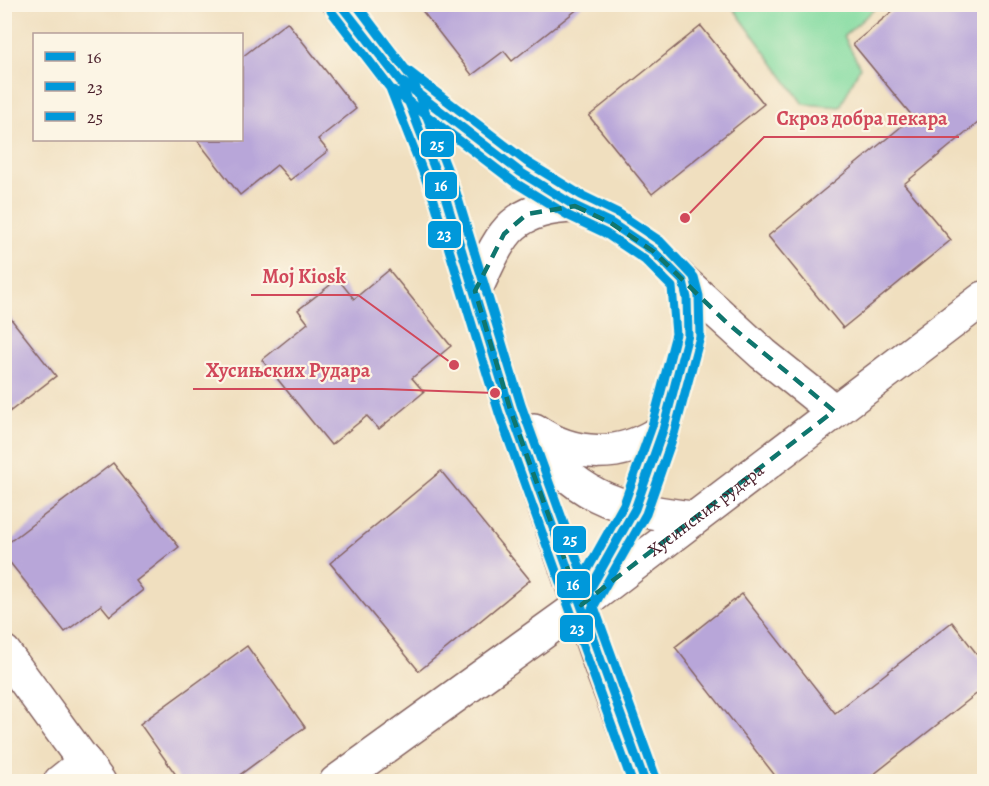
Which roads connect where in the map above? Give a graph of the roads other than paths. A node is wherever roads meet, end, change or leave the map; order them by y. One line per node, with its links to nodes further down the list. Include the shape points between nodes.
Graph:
1 (340, 4): 2 (street)
2 (401, 82): 3 (street, via 520,172); 5 (street, via 445,196)
3 (575, 206): 4 (street, via 611,223 653,251); 5 (street, via 548,207 518,220 504,234)
4 (683, 281): 8 (street, via 763,354); 9 (street, via 688,335)
5 (475, 291): 7 (street)
6 (984, 297): 8 (street, Хусинских рудара)
7 (510, 409): 9 (street, via 549,440 580,450 615,452); 10 (street, via 569,478 596,496); 12 (street)
8 (834, 411): 11 (street, Хусинских рудара)
9 (663, 430): 10 (street)
10 (635, 509): 11 (street); 12 (street)
11 (692, 518): 12 (street, Хусинских рудара)
12 (581, 605): 15 (street, Хусинских рудара); 16 (street)
13 (4, 652): 14 (street)
14 (81, 775)
15 (336, 782)
16 (645, 782)

